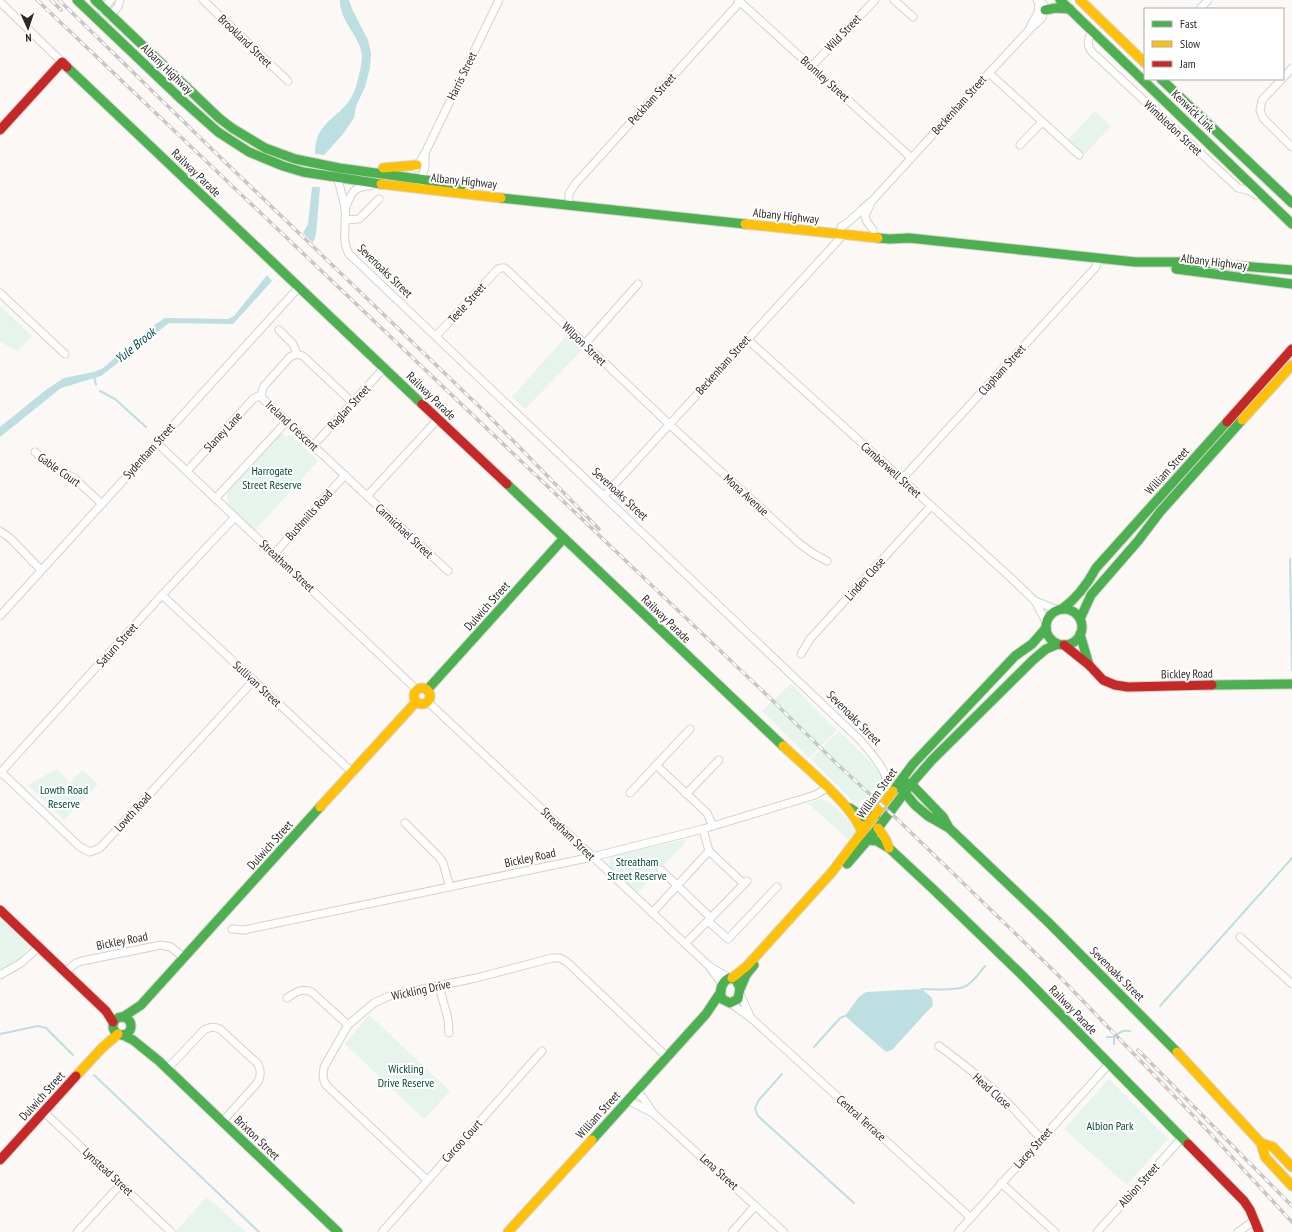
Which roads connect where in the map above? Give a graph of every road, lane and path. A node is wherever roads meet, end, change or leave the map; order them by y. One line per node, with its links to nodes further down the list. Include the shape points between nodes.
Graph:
1 (77, 0): 20 (main road, Albany Highway)
2 (95, 0): 18 (main road, Albany Highway)
3 (111, 0): 18 (street)
4 (120, 0): 18 (street, via 118,7)
5 (203, 0): 32 (street, Brookland Street)
6 (499, 0): 39 (street, Harris Street)
7 (875, 0): 25 (street, Wild Street)
8 (894, 0): 19 (street)
9 (1060, 0): 16 (main road, Kenwick Link)
10 (1080, 0): 24 (main road)
11 (1208, 0): 15 (street)
12 (739, 1): 25 (street, Bromley Street); 49 (street, Peckham Street, via 576,183 569,193)
13 (1038, 1): 17 (street, via 1043,4); 21 (street, via 1038,13)
14 (0, 2): 23 (street, Railway Parade)
15 (1201, 8)
16 (1070, 9): 17 (main road); 22 (main road, Kenwick Link)
17 (1045, 10): 21 (street, Beckenham Street, via 1042,18)
18 (107, 11): 20 (street); 43 (main road, Albany Highway, via 232,128 265,148 299,160)
19 (913, 17)
20 (99, 20): 44 (main road, Albany Highway, via 200,117 238,146 283,166)
21 (1030, 28): 27 (street, Beckenham Street)
22 (1092, 31): 33 (main road, Kenwick Link); 34 (street, Wimbledon Street, via 1088,44 1090,50)
23 (62, 62): 36 (main road); 66 (main road, Railway Parade)
24 (1144, 62)
25 (811, 67): 41 (street, Bromley Street)
26 (1292, 68): 28 (street)
27 (989, 73): 35 (street); 41 (street, Beckenham Street)
28 (1284, 76)
29 (1160, 80): 33 (street)
30 (1161, 80): 52 (main road, Kenwick Link)
31 (1280, 80): 38 (street, via 1262,100 1260,110 1263,118)
32 (288, 81)
33 (1157, 93): 34 (street); 53 (main road, Kenwick Link)
34 (1147, 104): 53 (street, Wimbledon Street, via 1238,188 1254,193 1267,205)
35 (1042, 122): 37 (street); 40 (street)
36 (0, 130)
37 (1020, 145)
38 (1292, 147)
39 (425, 152): 42 (street, Harris Street); 46 (street, Harris Street)
40 (1078, 155)
41 (910, 158): 51 (street, Beckenham Street)
42 (417, 165): 43 (main road, via 394,168); 45 (street, Harris Street)
43 (339, 168): 45 (main road, Albany Highway)
44 (337, 178): 47 (main road, Albany Highway); 54 (street, Sevenoaks Street)
45 (412, 178): 46 (main road, Albany Highway); 47 (street, Harris Street)
46 (422, 179): 48 (street, Harris Street); 49 (main road, Albany Highway)
47 (406, 187): 48 (main road, Albany Highway); 54 (street, Sevenoaks Street, via 360,187 352,193)
48 (420, 189): 58 (main road, Albany Highway)
49 (569, 198): 58 (main road, Albany Highway)
50 (379, 199): 55 (street, via 359,219)
51 (872, 201): 57 (street, Beckenham Street, via 865,216); 58 (street, Beckenham Street)
52 (1292, 203)
53 (1276, 208): 56 (main road, Kenwick Link)
54 (345, 209): 55 (street, Sevenoaks Street)
55 (345, 220): 69 (street, Sevenoaks Street, via 346,248 349,254)
56 (1292, 224)
57 (872, 230): 58 (main road, Albany Highway); 59 (main road, Albany Highway, via 891,232)
58 (842, 231): 59 (main road, Albany Highway, via 890,240); 70 (street, Beckenham Street)
59 (909, 238): 60 (main road, Albany Highway)
60 (1098, 258): 61 (main road, Albany Highway); 87 (street, Clapham Street, via 1096,267)
61 (1134, 262): 63 (main road, Albany Highway, via 1191,262); 65 (main road, Albany Highway)
62 (498, 269): 69 (street, Teele Street); 71 (street, Wilpon Street, via 505,268)
63 (1292, 270)
64 (638, 284): 71 (street)
65 (1292, 284)
66 (299, 287): 76 (main road, Railway Parade); 82 (street, Sydenham Street)
67 (0, 293): 73 (street)
68 (279, 330): 74 (street, via 294,344)
69 (436, 336): 89 (street, Sevenoaks Street)
70 (747, 339): 81 (street, Beckenham Street); 87 (street, Camberwell Street)
71 (584, 345): 81 (street, Wilpon Street)
72 (1292, 349): 102 (main road, William Street, via 1096,568 1074,600)
73 (65, 354)
74 (297, 354): 77 (street, Ireland Crescent, via 290,357 264,386); 78 (street, via 304,356)
75 (1292, 365): 104 (main road, William Street, via 1160,512 1091,595)
76 (384, 368): 78 (street, Raglan Street); 79 (main road, Railway Parade)
77 (261, 395): 80 (street, Ireland Crescent); 85 (street, Slaney Lane, via 253,399)
78 (353, 403): 83 (street, Raglan Street)
79 (438, 419): 88 (street, Carmichael Street); 95 (main road, Railway Parade)
80 (286, 421): 83 (street, Ireland Crescent); 90 (street)
81 (669, 424): 89 (street, Beckenham Street); 97 (street, Mona Avenue, via 800,544)
82 (157, 443): 85 (street, Streatham Street); 91 (street, Sydenham Street)
83 (313, 446): 86 (street, Ireland Crescent)
84 (35, 452): 91 (street, Gable Court, via 54,468 74,478)
85 (186, 471): 90 (street, Streatham Street)
86 (345, 475): 88 (street, Ireland Crescent); 96 (street, Bushmills Road)
87 (902, 479): 92 (street, Camberwell Street)
88 (367, 496): 99 (street, Carmichael Street)
89 (604, 496): 126 (street, Sevenoaks Street, via 860,740 876,757)
90 (215, 499): 93 (street, Streatham Street)
91 (102, 504): 98 (street, Sydenham Street)
92 (931, 506): 101 (street, Camberwell Street); 108 (street, Linden Close, via 810,639)
93 (235, 517): 96 (street, Streatham Street); 100 (street, Saturn Street)
94 (0, 531): 98 (street)
95 (564, 538): 113 (main road, Dulwich Street); 123 (main road, Railway Parade)
96 (274, 554): 112 (street, Streatham Street)
97 (827, 561)
98 (41, 570): 103 (street, Sydenham Street)
99 (448, 571)
100 (162, 595): 110 (street, Sullivan Street); 120 (street, Saturn Street)
101 (1034, 601): 102 (street, Camberwell Street); 105 (street, Camberwell Street)
102 (1060, 610): 104 (main road, via 1068,609); 105 (main road, via 1052,613)
103 (0, 616)
104 (1080, 619): 106 (main road)
105 (1046, 625): 107 (main road, via 1049,637); 121 (main road, William Street, via 1037,640 1015,656 923,753)
106 (1080, 634): 107 (main road, via 1074,641); 109 (main road, Bickley Road)
107 (1061, 644): 109 (main road, Bickley Road); 122 (main road, William Street, via 1046,650 1033,660)
108 (800, 654)
109 (1089, 665): 111 (main road, Bickley Road, via 1103,680 1128,687)
110 (254, 680): 119 (street, Sullivan Street); 120 (street, Lowth Road, via 100,848 90,852 80,847)
111 (1292, 684)
112 (417, 690): 113 (main road); 114 (main road, via 414,696)
113 (428, 690): 115 (main road)
114 (416, 702): 115 (main road); 119 (main road, Dulwich Street)
115 (428, 702): 138 (street, Streatham Street)
116 (690, 729): 118 (street)
117 (719, 760): 125 (street)
118 (656, 765): 124 (street); 125 (street)
119 (352, 772): 150 (main road, Dulwich Street)
120 (1, 773)
121 (900, 782): 122 (main road, Sevenoaks Street); 126 (main road, William Street); 127 (main road, Sevenoaks Street)
122 (911, 784): 127 (main road, William Street); 133 (main road, Sevenoaks Street, via 943,817)
123 (827, 788): 128 (main road, Railway Parade); 131 (street, Bickley Road, via 820,793)
124 (630, 793)
125 (686, 794): 131 (street, via 707,813)
126 (891, 794): 129 (main road, William Street)
127 (904, 794): 132 (main road, William Street); 133 (main road, Sevenoaks Street, via 937,822)
128 (846, 806): 129 (main road, Railway Parade, via 863,817); 135 (main road, Railway Parade)
129 (876, 815): 135 (main road, William Street)
130 (405, 823): 141 (street, via 439,857)
131 (713, 826): 134 (street, Bickley Road)
132 (878, 828): 135 (main road, William Street); 136 (main road, Railway Parade)
133 (949, 828): 181 (main road, Sevenoaks Street, via 1155,1029)
134 (703, 829): 137 (street); 138 (street, Bickley Road)
135 (865, 836): 136 (main road, Railway Parade); 154 (main road, William Street, via 747,966); 158 (main road, William Street, via 750,970)
136 (889, 848): 172 (main road, Railway Parade, via 992,945)
137 (709, 851): 140 (street); 145 (street, via 746,882)
138 (592, 857): 141 (street, Bickley Road); 144 (street, Streatham Street)
139 (661, 870): 140 (street)
140 (677, 885): 144 (street); 145 (street)
141 (450, 887): 146 (street, Bickley Road, via 244,930)
142 (777, 887): 145 (street, via 728,939)
143 (0, 910): 149 (main road, Brixton Street)
144 (652, 913): 148 (street, Streatham Street)
145 (710, 919): 148 (street)
146 (232, 929)
147 (1240, 937): 155 (street)
148 (685, 944): 151 (street, Streatham Street)
149 (39, 947): 152 (main road, Brixton Street); 153 (street, via 21,963)
150 (184, 958): 152 (street, Bickley Road, via 171,947 162,945 76,962); 161 (main road, Dulwich Street)
151 (709, 966): 154 (street, Streatham Street); 157 (street, Streatham Street)
152 (65, 972): 165 (main road, Brixton Street)
153 (0, 975)
154 (731, 978): 157 (main road, William Street, via 726,979); 158 (main road, via 738,981)
155 (1292, 984)
156 (439, 986): 164 (street, Wickling Drive, via 389,996 374,1003); 167 (street); 170 (street, Wickling Drive, via 560,958)
157 (721, 988): 160 (main road, via 722,999); 162 (main road, William Street)
158 (740, 991): 160 (main road, William Street, via 738,999); 163 (street, Central Terrace)
159 (287, 998): 164 (street, via 297,992 308,990)
160 (729, 1003): 162 (main road, William Street); 163 (street, Central Terrace)
161 (141, 1004): 165 (main road, Dulwich Street); 166 (main road, Dulwich Street)
162 (706, 1014): 170 (main road, William Street)
163 (751, 1018): 190 (street, Central Terrace)
164 (348, 1025): 185 (street, Wickling Drive, via 324,1066 323,1078 326,1085)
165 (118, 1026): 166 (main road, Brixton Street, via 128,1020); 166 (main road, via 128,1033); 171 (main road, Brixton Street); 176 (main road, Dulwich Street, via 102,1048)
166 (131, 1026): 171 (main road, Brixton Street)
167 (449, 1033)
168 (939, 1046): 179 (street, Head Close, via 1008,1104)
169 (542, 1051): 185 (street, Carcoo Court)
170 (667, 1056): 174 (main road, William Street)
171 (159, 1061): 173 (main road, Brixton Street)
172 (1109, 1064): 179 (street, Lacey Street); 180 (main road, Railway Parade)
173 (167, 1069): 178 (main road, Brixton Street); 178 (street, via 209,1027 220,1029 258,1064 258,1082)
174 (636, 1091): 175 (main road, William Street); 177 (street, Lena Street)
175 (628, 1099): 177 (street, Lena Street); 196 (main road, William Street)
176 (44, 1112): 182 (main road, Dulwich Street); 187 (street, Lynstead Street)
177 (653, 1113): 189 (street, Lena Street)
178 (222, 1122): 194 (main road, Brixton Street)
179 (1042, 1139): 186 (street, Lacey Street)
180 (1181, 1139): 191 (main road, Railway Parade, via 1235,1194); 201 (street, Albion Street)
181 (1260, 1143): 183 (main road, Sevenoaks Street, via 1274,1147); 184 (main road, Sevenoaks Street, via 1265,1157)
182 (0, 1160)
183 (1292, 1166): 184 (street)
184 (1283, 1177): 188 (main road, Sevenoaks Street)
185 (427, 1180): 195 (street, Carcoo Court)
186 (1001, 1183): 190 (street, Lacey Street); 200 (street)
187 (121, 1184): 192 (street); 193 (street, Lynstead Street)
188 (1291, 1184)
189 (755, 1206): 197 (street); 198 (street, Lena Street)
190 (971, 1218): 199 (street, Lacey Street)
191 (1254, 1228): 202 (street)
192 (77, 1232)
193 (171, 1232)
194 (338, 1232)
195 (382, 1232)
196 (508, 1232)
197 (732, 1232)
198 (784, 1232)
199 (958, 1232)
200 (1055, 1232)
201 (1097, 1232)
202 (1238, 1232)

